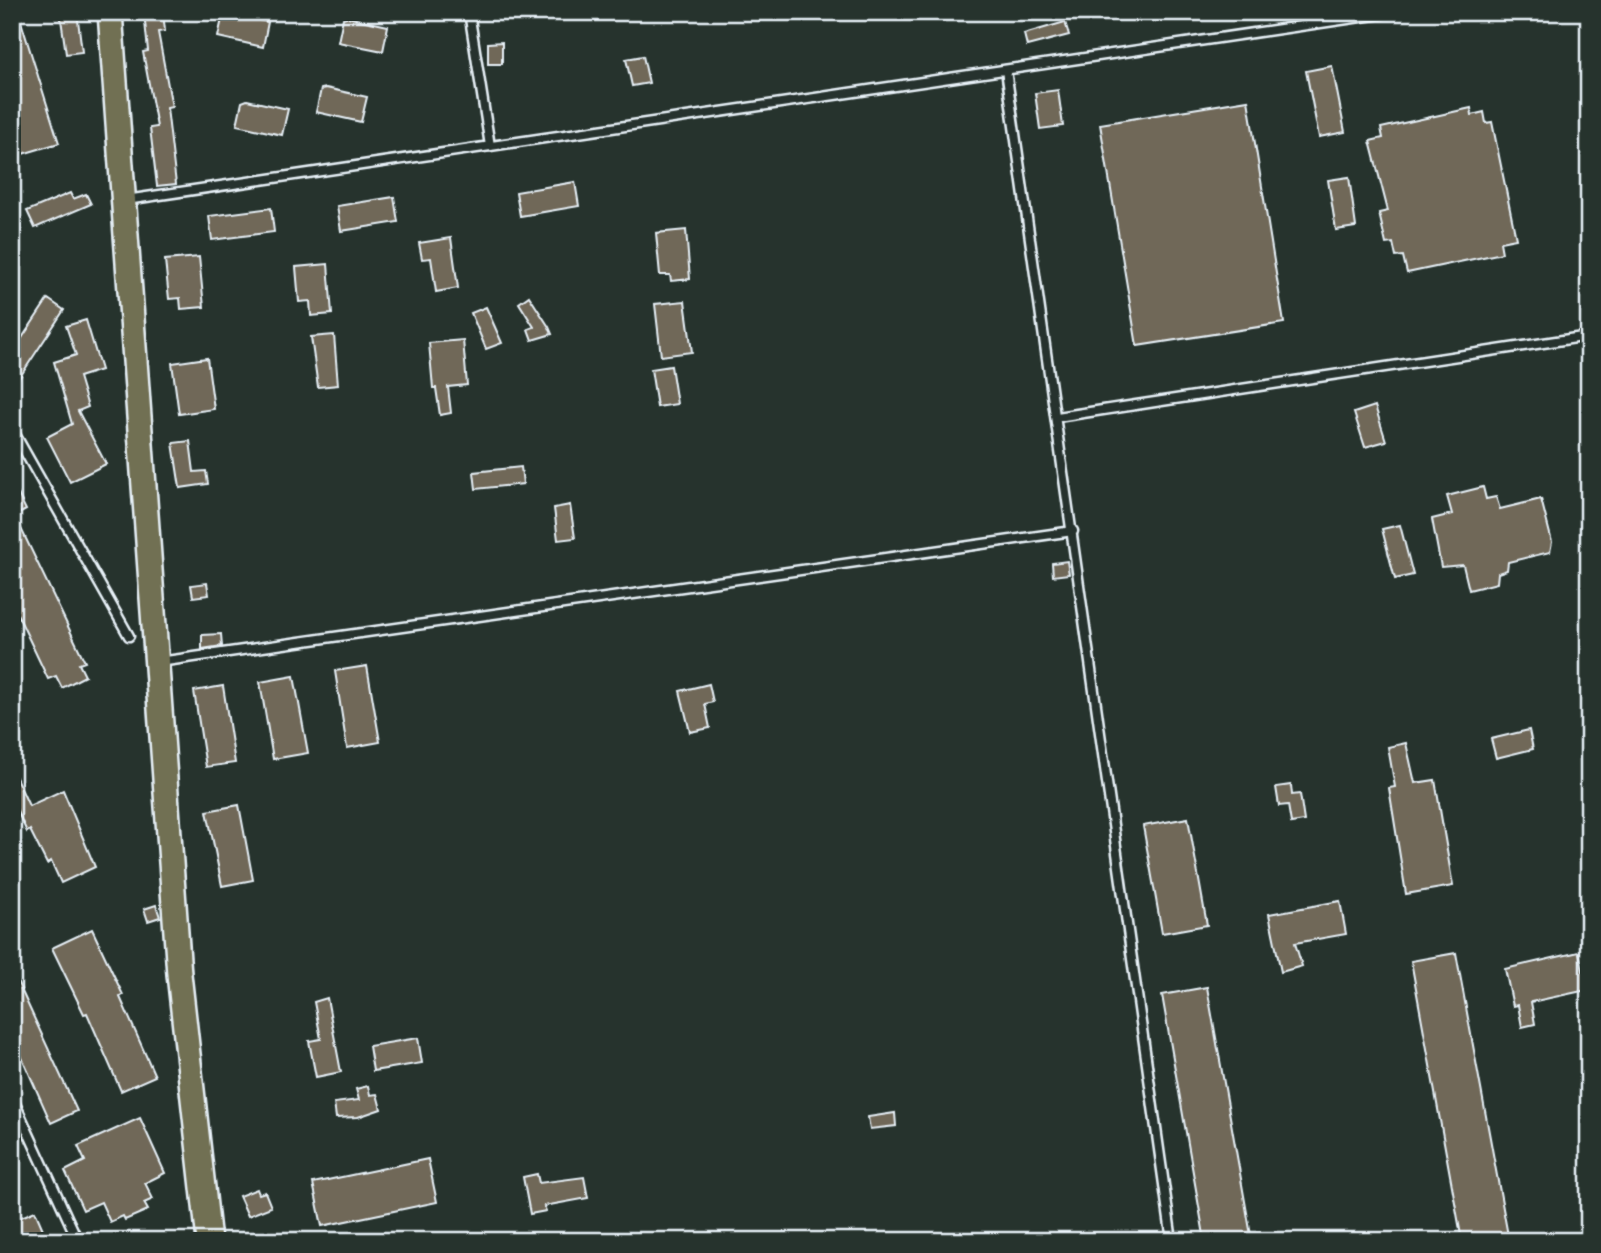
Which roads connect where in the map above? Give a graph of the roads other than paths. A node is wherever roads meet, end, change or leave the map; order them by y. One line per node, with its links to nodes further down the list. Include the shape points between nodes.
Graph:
1 (110, 12): 6 (main road)
2 (469, 12): 5 (lane)
3 (1395, 12): 4 (lane)
4 (1006, 70): 5 (lane); 8 (lane)
5 (490, 146): 6 (lane)
6 (123, 201): 12 (main road)
7 (1589, 336): 8 (lane)
8 (1057, 417): 10 (lane)
9 (12, 429): 11 (lane)
10 (1073, 531): 12 (lane); 16 (lane)
11 (128, 636)
12 (156, 662): 15 (main road, via 179,974)
13 (12, 1097): 14 (lane)
14 (78, 1241)
15 (209, 1241)
16 (1172, 1241)

